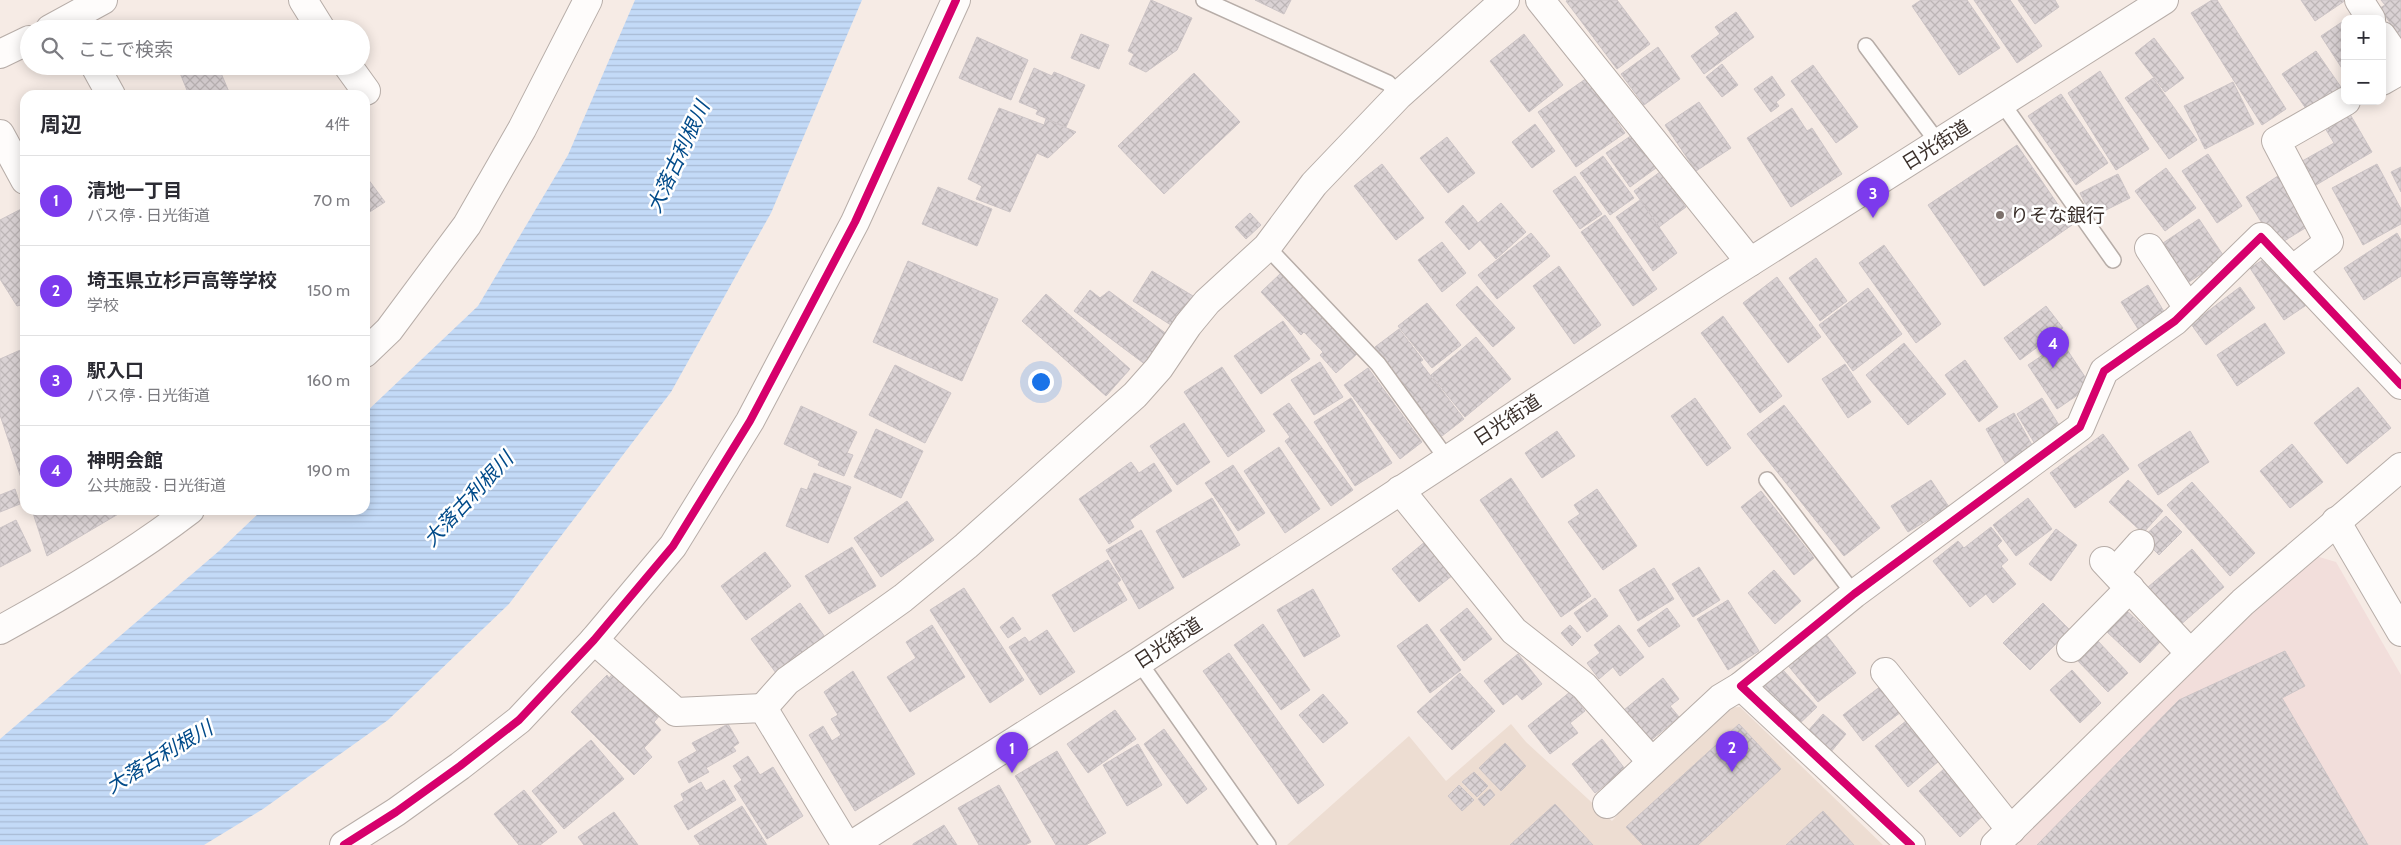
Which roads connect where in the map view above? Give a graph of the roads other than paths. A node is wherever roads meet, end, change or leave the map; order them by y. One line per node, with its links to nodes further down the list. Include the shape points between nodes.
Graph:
1 (103, 0): 11 (street)
2 (303, 0): 12 (street)
3 (588, 0): 36 (street, via 522,129 467,225 389,330)
4 (956, 0): 49 (street, via 855,222 750,421 674,546)
5 (1204, 0): 24 (lane, via 1388,83)
6 (1505, 0): 24 (street)
7 (1540, 0): 33 (street)
8 (2164, 0): 25 (street, 日光街道)
9 (2359, 0): 10 (street)
10 (2368, 15)
11 (73, 20)
12 (316, 20)
13 (2386, 42): 17 (street)
14 (20, 44): 16 (street)
15 (1866, 46): 28 (lane)
16 (0, 54)
17 (2401, 64)
18 (2401, 70): 21 (street)
19 (100, 75): 22 (street)
20 (354, 75): 23 (street)
21 (2386, 79)
22 (108, 90)
23 (365, 90)
24 (1399, 95): 30 (street, via 1314,184)
25 (2002, 103): 28 (street, 日光街道); 32 (lane)
26 (2341, 104): 34 (street, via 2276,141 2329,242)
27 (0, 134): 29 (street)
28 (1938, 144): 33 (street, 日光街道)
29 (20, 171)
30 (1267, 247): 38 (lane, via 1378,364); 55 (street, via 1207,302 1135,395 903,598 787,681)
31 (2149, 248): 35 (street)
32 (2113, 260)
33 (1750, 262): 38 (street, 日光街道)
34 (2292, 270): 35 (street, via 2261,237); 37 (street)
35 (2188, 308): 46 (street, via 2175,321 2104,371 2080,426)
36 (370, 348)
37 (2401, 385)
38 (1447, 459): 41 (street, 日光街道)
39 (2401, 467): 43 (street)
40 (1767, 480): 46 (lane)
41 (1400, 490): 52 (street, 日光街道); 56 (street, via 1514,631 1584,686)
42 (183, 515): 47 (street, via 113,564)
43 (2336, 521): 48 (street); 51 (street, via 2242,602)
44 (2140, 544): 45 (street)
45 (2116, 574): 50 (street); 51 (street)
46 (1854, 594): 54 (street)
47 (0, 630)
48 (2401, 632)
49 (594, 640): 55 (street, via 676,712); 59 (street, via 519,720 444,778)
50 (2071, 648)
51 (2190, 653): 58 (street)
52 (1139, 662): 61 (street, 日光街道); 62 (lane)
53 (1885, 672): 58 (street)
54 (1741, 686): 56 (street, via 1721,698); 63 (street)
55 (763, 708): 60 (street)
56 (1652, 762): 57 (street)
57 (1607, 804)
58 (2003, 837)
59 (344, 845)
60 (846, 845)
61 (852, 845)
62 (1268, 845)
63 (1911, 845)

